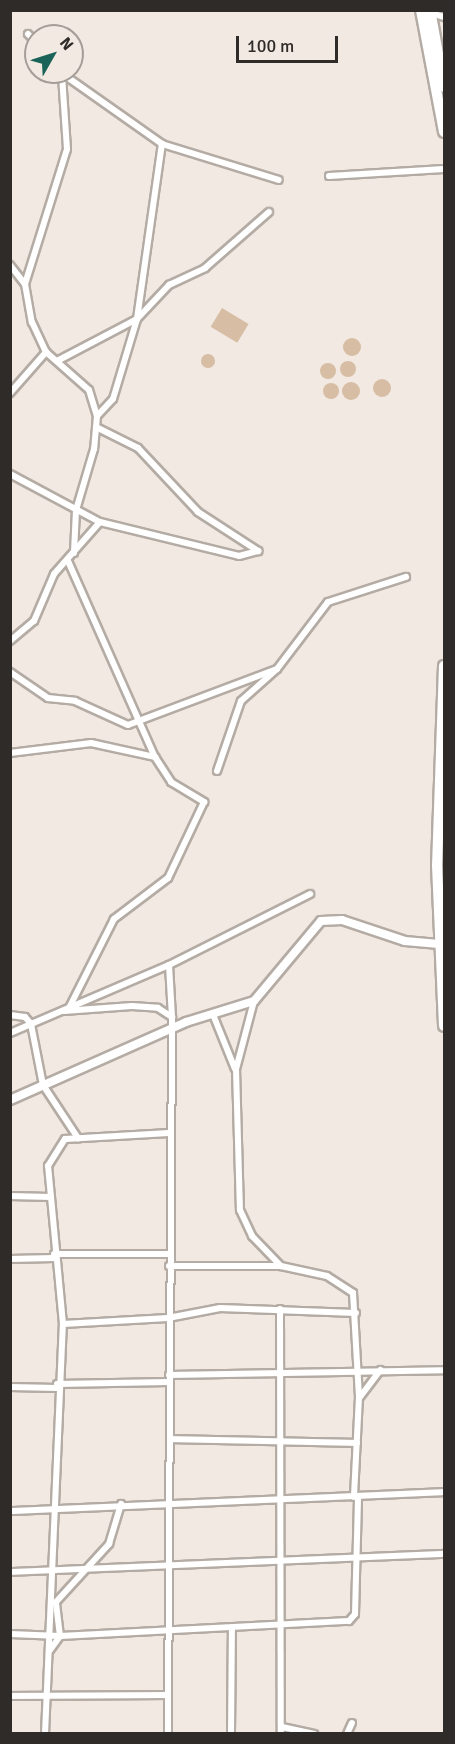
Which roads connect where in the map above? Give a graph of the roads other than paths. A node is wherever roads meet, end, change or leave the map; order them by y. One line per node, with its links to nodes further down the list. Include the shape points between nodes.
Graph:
1 (427, 11): 2 (street); 5 (highway); 6 (highway)
2 (444, 17)
3 (62, 84): 13 (street, via 67,150)
4 (77, 84): 7 (street)
5 (444, 87)
6 (444, 132)
7 (162, 144): 10 (street); 14 (street)
8 (444, 169): 9 (street)
9 (329, 176)
10 (279, 180)
11 (269, 212): 14 (street, via 205,268 169,285)
12 (10, 265): 13 (street)
13 (25, 284): 15 (street, via 32,322)
14 (137, 319): 16 (street); 18 (street, via 113,399)
15 (46, 352): 16 (street); 17 (street)
16 (57, 362): 18 (street, via 89,390)
17 (10, 393)
18 (97, 416): 19 (street)
19 (96, 428): 21 (street); 22 (street, via 138,448 198,512 258,551 239,556)
20 (10, 474): 21 (street)
21 (76, 510): 22 (street); 23 (street)
22 (100, 522): 23 (street)
23 (74, 553): 24 (street)
24 (68, 561): 26 (street, via 54,574 34,621); 30 (street)
25 (406, 577): 28 (street, via 328,602)
26 (10, 641)
27 (444, 666): 35 (highway)
28 (278, 669): 30 (street); 33 (street, via 241,701)
29 (10, 672): 30 (street, via 48,698 75,701 128,725)
30 (139, 721): 32 (street)
31 (10, 753): 32 (street, via 91,742)
32 (155, 758): 38 (street, via 171,782 204,802 168,878 114,919)
33 (217, 771)
34 (310, 894): 36 (street)
35 (439, 944): 37 (street, via 405,940 342,920 321,921); 43 (highway)
36 (169, 965): 38 (street); 40 (street)
37 (254, 1001): 41 (street); 46 (street)
38 (67, 1010): 40 (street, via 132,1006 158,1008); 42 (street)
39 (10, 1015): 42 (street, via 25,1017)
40 (172, 1017): 44 (street)
41 (214, 1017): 44 (street); 46 (street)
42 (31, 1024): 45 (street); 47 (street)
43 (444, 1026)
44 (170, 1029): 47 (street); 49 (street)
45 (10, 1033)
46 (236, 1069): 57 (street, via 240,1210 252,1236)
47 (43, 1085): 48 (street); 50 (street)
48 (10, 1100)
49 (169, 1133): 50 (street); 53 (street)
50 (78, 1138): 52 (street, via 65,1139 52,1153)
51 (10, 1196): 52 (street)
52 (51, 1197): 54 (street)
53 (169, 1254): 54 (street); 56 (street)
54 (54, 1256): 55 (street); 61 (street)
55 (10, 1259)
56 (169, 1266): 57 (street); 60 (street)
57 (281, 1266): 59 (street, via 344,1284 353,1293)
58 (280, 1309): 59 (street); 60 (street, via 205,1309); 65 (street)
59 (357, 1313): 64 (street)
60 (168, 1317): 61 (street); 66 (street)
61 (63, 1324): 67 (street)
62 (380, 1370): 63 (street); 64 (street); 69 (street)
63 (444, 1370)
64 (356, 1372): 65 (street); 69 (street)
65 (281, 1374): 66 (street); 71 (street)
66 (169, 1379): 67 (street); 70 (street)
67 (57, 1386): 68 (street); 77 (street)
68 (10, 1387)
69 (359, 1397): 72 (street)
70 (170, 1439): 71 (street); 78 (street)
71 (282, 1441): 72 (street); 75 (street)
72 (357, 1443): 74 (street)
73 (444, 1492): 74 (street)
74 (356, 1497): 75 (street); 81 (street)
75 (277, 1500): 78 (street); 82 (street)
76 (121, 1504): 77 (street); 78 (street); 84 (street, via 109,1544)
77 (56, 1505): 79 (street, via 37,1512); 85 (street)
78 (169, 1505): 83 (street)
79 (10, 1511)
80 (444, 1554): 81 (street)
81 (358, 1558): 82 (street); 87 (street, via 354,1618)
82 (279, 1561): 83 (street); 87 (street)
83 (168, 1566): 84 (street); 89 (street)
84 (85, 1570): 85 (street); 92 (street, via 56,1602)
85 (52, 1571): 86 (street); 90 (street)
86 (10, 1572)
87 (279, 1625): 88 (street); 98 (street)
88 (232, 1628): 89 (street); 101 (street)
89 (166, 1629): 92 (street); 94 (street)
90 (45, 1633): 91 (street); 92 (street); 93 (street)
91 (10, 1634)
92 (60, 1636): 93 (street)
93 (50, 1650): 96 (street)
94 (168, 1695): 96 (street); 100 (street)
95 (10, 1696): 96 (street)
96 (47, 1696): 99 (street)
97 (352, 1723): 103 (street)
98 (281, 1730): 102 (street)
99 (45, 1734)
100 (168, 1734)
101 (231, 1734)
102 (314, 1734)
103 (346, 1734)

